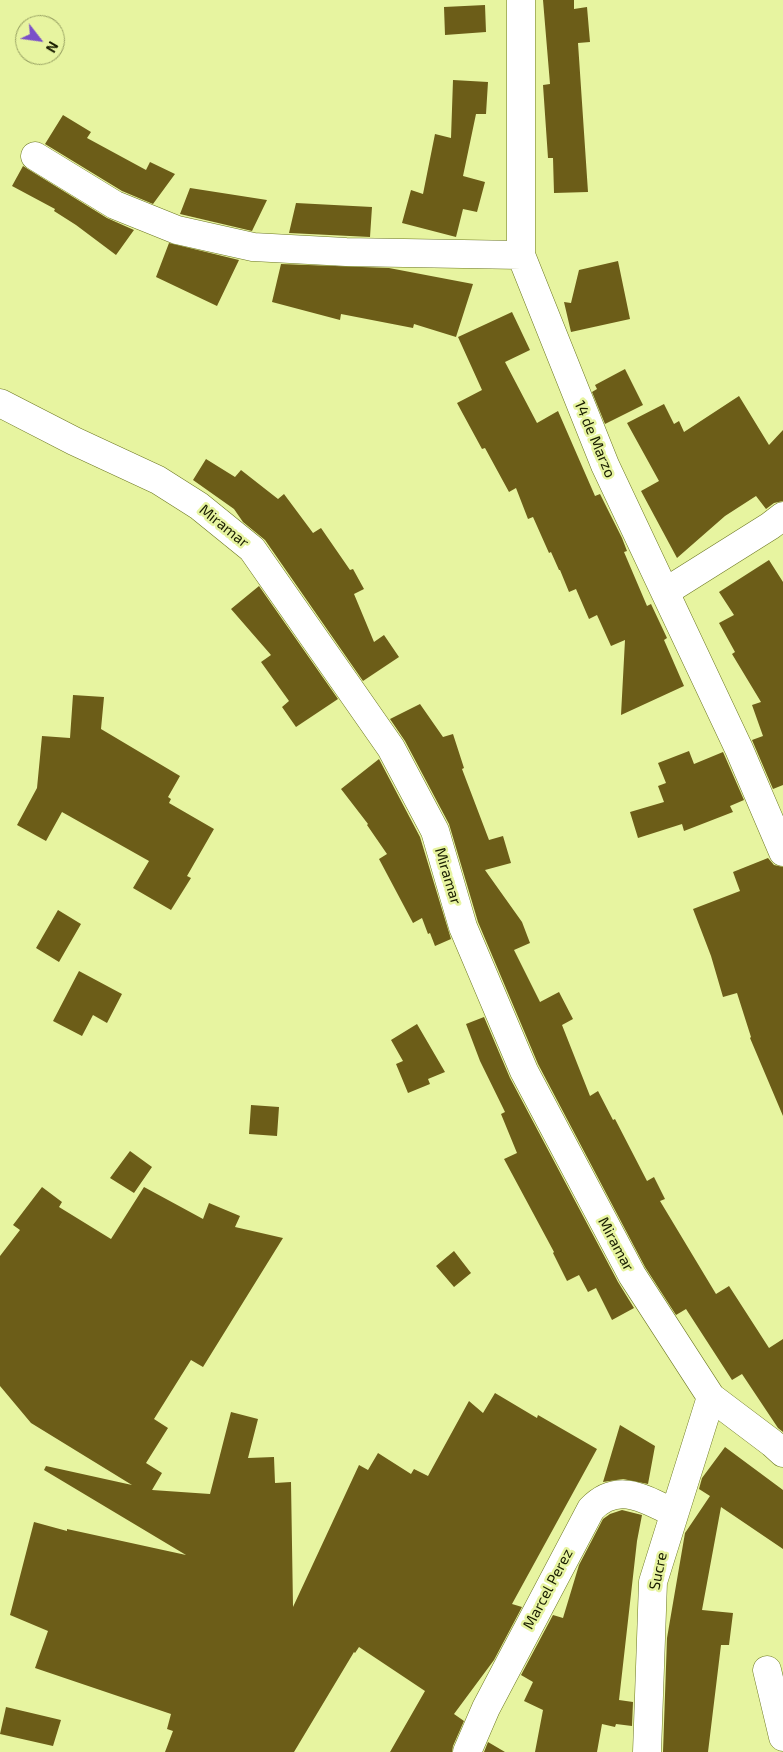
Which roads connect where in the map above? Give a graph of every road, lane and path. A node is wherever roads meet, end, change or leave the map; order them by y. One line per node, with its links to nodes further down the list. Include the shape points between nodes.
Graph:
1 (521, 0): 3 (street, 14 de Marzo)
2 (35, 156): 3 (street, via 115,205 177,230 253,247)
3 (520, 255): 6 (street, 14 de Marzo, via 605,465)
4 (0, 403): 8 (street, Miramar, via 158,480 199,506 252,549 391,748 435,831 463,927 524,1071 632,1275)
5 (783, 516): 6 (street)
6 (665, 592): 7 (street, 14 de Marzo, via 739,749)
7 (783, 852)
8 (710, 1397): 9 (street, Miramar); 10 (street, Sucre)
9 (783, 1453)
10 (674, 1513): 13 (street, Marcel Perez, via 641,1497 626,1494 604,1497 591,1509 486,1708); 14 (street, Sucre, via 653,1582)
11 (767, 1670): 12 (street)
12 (783, 1737)
13 (467, 1752)
14 (647, 1752)

